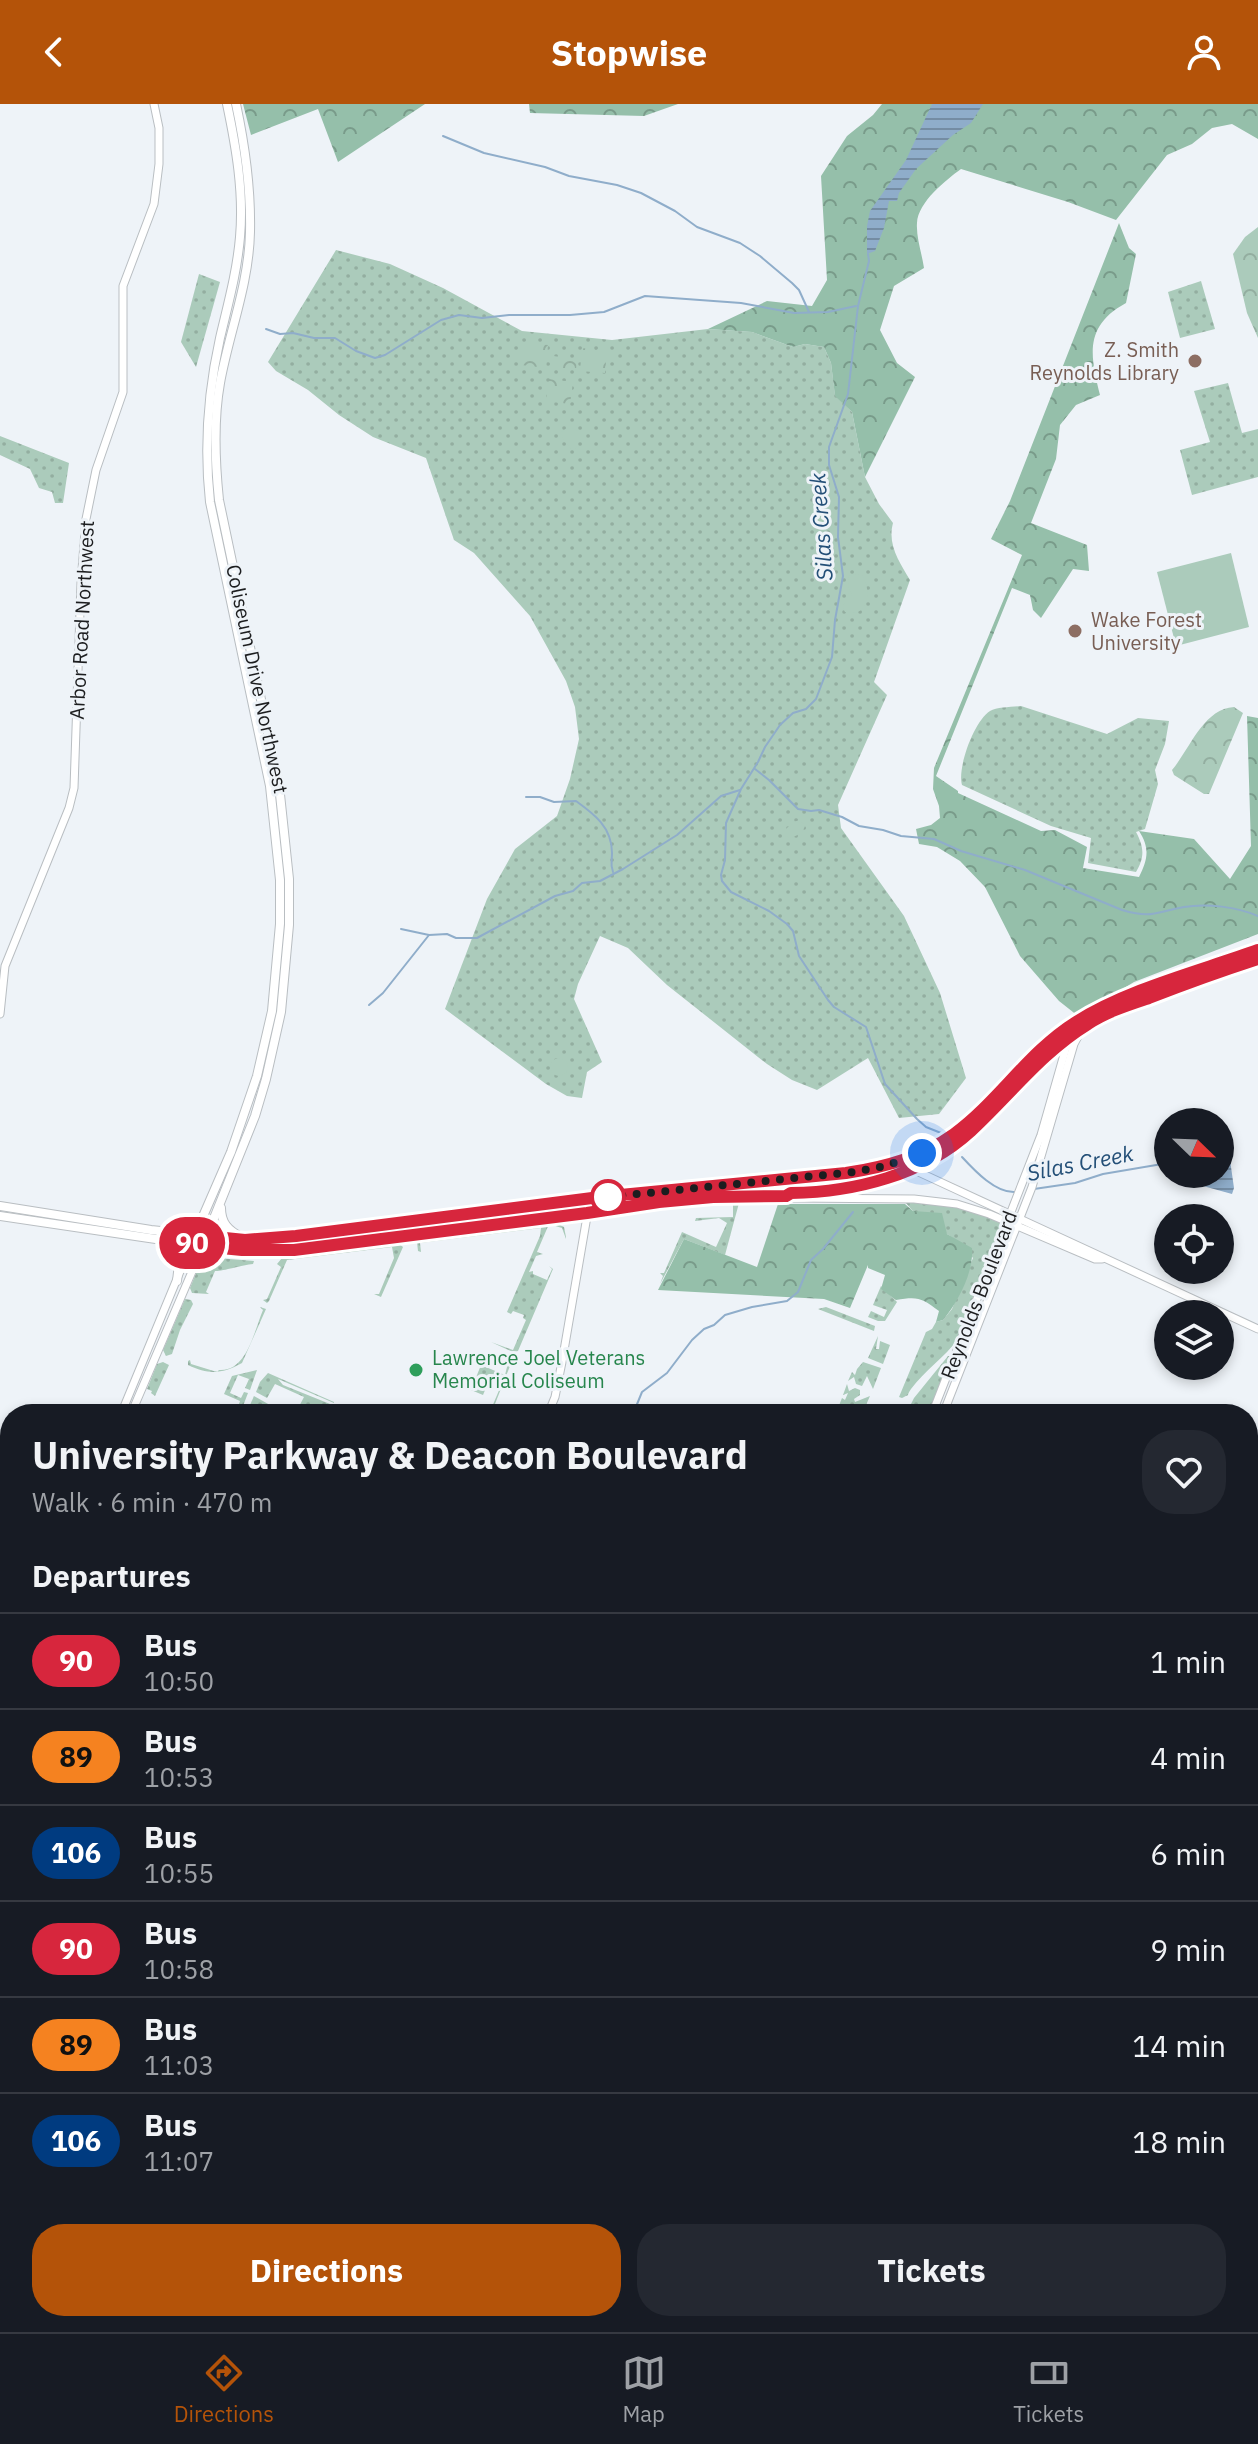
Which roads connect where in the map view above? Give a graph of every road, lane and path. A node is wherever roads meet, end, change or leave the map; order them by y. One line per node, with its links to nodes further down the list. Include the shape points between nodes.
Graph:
1 (154, 104): 7 (street, Arbor Road Northwest, via 159,128 154,204 123,286 123,392 96,470 85,528 74,788 5,966)
2 (227, 104): 12 (main road, Coliseum Drive Northwest, via 239,171 241,233 212,379 207,472 270,786 280,907 265,1047)
3 (236, 104): 13 (main road, Coliseum Drive Northwest, via 248,170 250,233 219,385 216,471 279,785 289,907 274,1049)
4 (1258, 950): 6 (main road)
5 (1258, 959): 8 (main road, via 1116,1010)
6 (1102, 1008): 9 (street); 10 (main road, via 1048,1042 954,1134)
7 (0, 1014)
8 (1082, 1028): 9 (main road); 21 (street, Reynolds Boulevard, via 1046,1145)
9 (1069, 1037): 11 (main road, via 962,1139); 21 (street, Reynolds Boulevard)
10 (899, 1163): 11 (street); 15 (main road)
11 (914, 1169): 14 (main road, via 846,1188); 21 (street)
12 (221, 1174): 13 (main road); 24 (main road, Coliseum Drive Northwest)
13 (231, 1179): 16 (main road, Coliseum Drive Northwest)
14 (786, 1196): 18 (main road, via 713,1197); 21 (street, via 936,1201)
15 (590, 1199): 18 (street); 20 (main road)
16 (223, 1200): 25 (main road, Coliseum Drive Northwest); 27 (main road, via 225,1226)
17 (0, 1206): 24 (main road)
18 (587, 1213): 22 (main road); 35 (street)
19 (0, 1216): 26 (main road)
20 (442, 1217): 22 (main road); 23 (main road)
21 (1014, 1219): 32 (street); 36 (street, Reynolds Boulevard); 37 (street, Reynolds Boulevard)
22 (443, 1231): 30 (main road)
23 (306, 1234): 27 (main road); 30 (main road)
24 (195, 1235): 25 (main road); 28 (main road, Coliseum Drive Northwest)
25 (206, 1237): 27 (main road); 29 (main road, Coliseum Drive Northwest)
26 (156, 1239): 28 (main road); 31 (main road, via 180,1255)
27 (245, 1240)
28 (191, 1245): 29 (main road); 31 (street)
29 (203, 1246): 30 (main road); 34 (street)
30 (308, 1248)
31 (177, 1281): 33 (street)
32 (1258, 1329)
33 (125, 1404)
34 (135, 1404)
35 (551, 1404)
36 (936, 1404)
37 (947, 1404)

